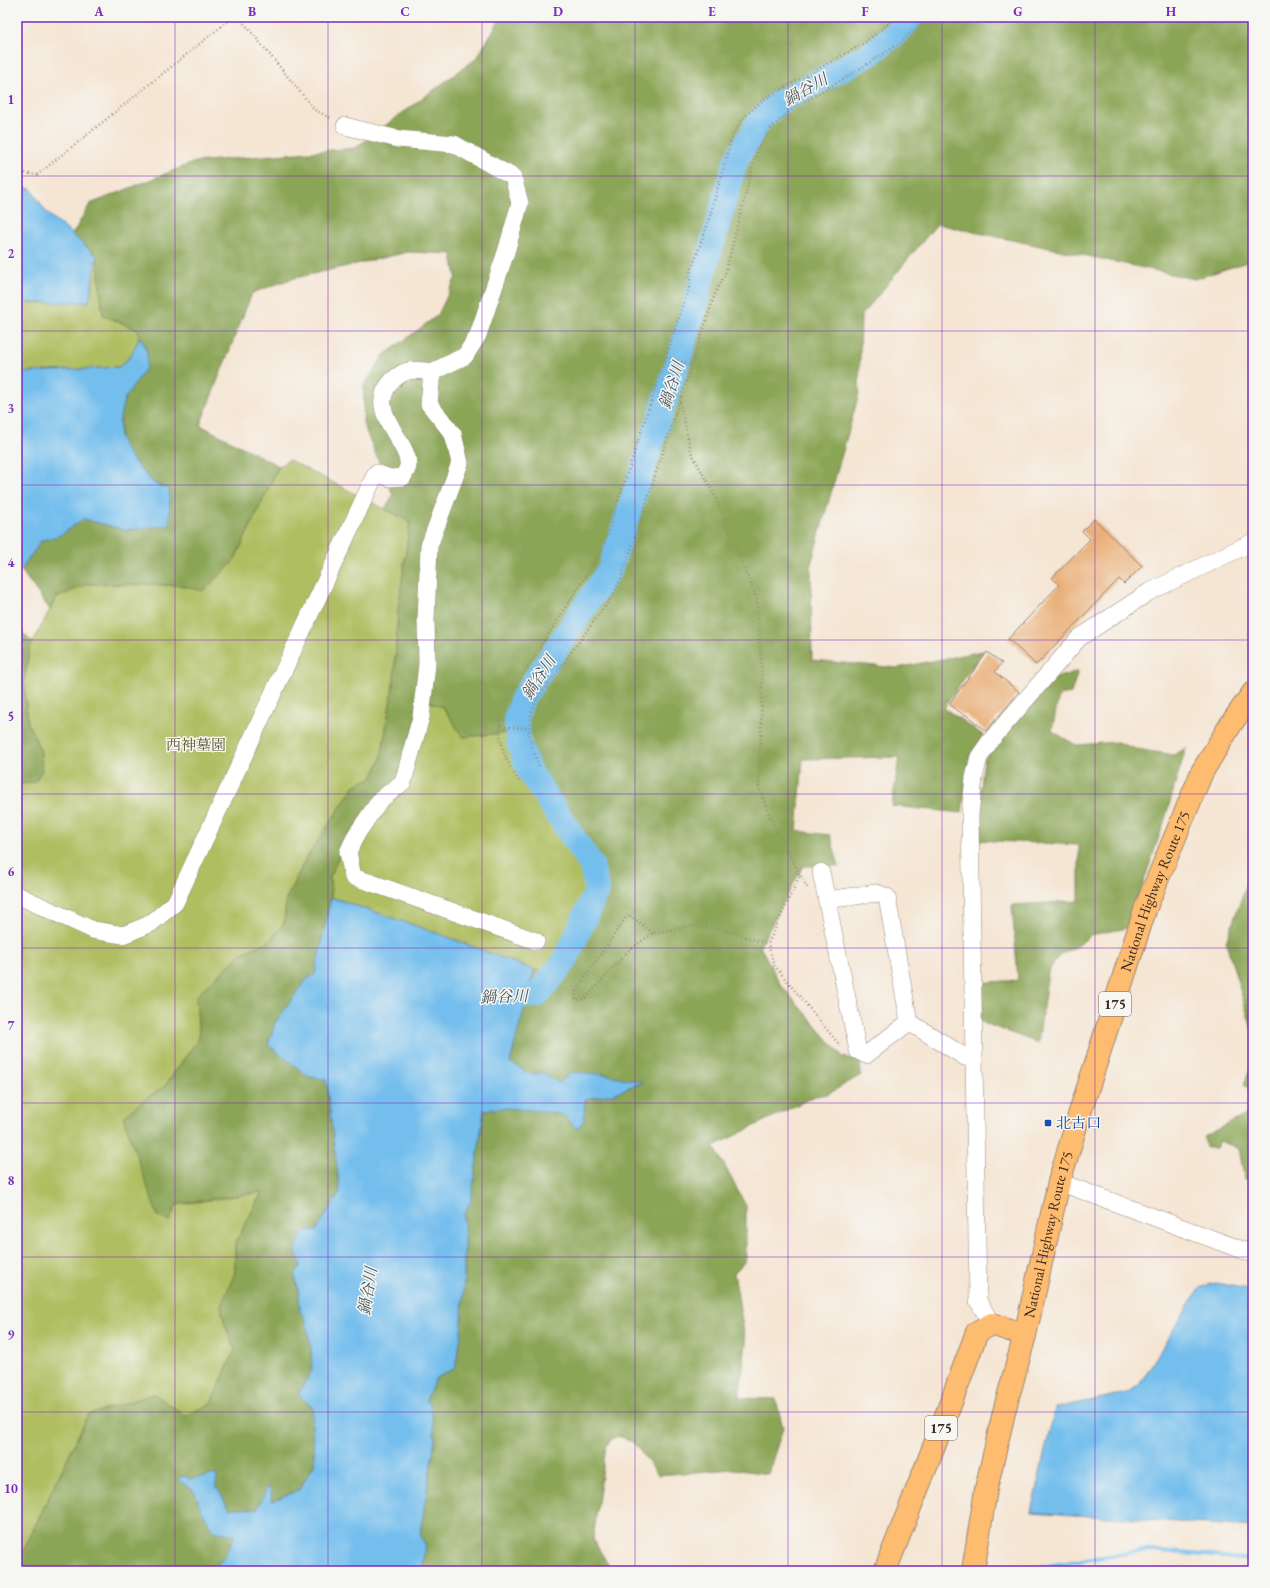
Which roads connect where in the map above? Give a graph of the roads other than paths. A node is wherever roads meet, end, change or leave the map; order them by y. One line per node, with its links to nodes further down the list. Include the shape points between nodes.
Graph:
1 (344, 126): 2 (street, via 398,139 454,144 513,177 520,203 478,335 464,356)
2 (432, 372): 6 (street, via 414,369 400,374 388,386 382,400 385,416 408,457 408,467 403,477 390,478 376,473 175,903 150,924 123,936 93,930); 8 (street, via 429,404 453,434 460,463 429,546 427,664 421,717 403,782 380,800 356,835 348,852 353,877)
3 (1253, 542): 10 (street, via 1150,592 1079,638 979,757 970,815)
4 (1253, 693): 11 (highway, National Highway Route 175 / 175, via 1202,772 1146,907)
5 (821, 872): 7 (street)
6 (17, 895)
7 (827, 900): 9 (street, via 876,893 886,897); 9 (street, via 858,1051 866,1055)
8 (536, 941)
9 (909, 1022): 10 (street, via 964,1057)
10 (974, 1059): 13 (street, via 978,1301)
11 (1059, 1182): 12 (street); 14 (highway, National Highway Route 175 / 175)
12 (1253, 1254)
13 (992, 1324): 14 (highway, National Highway Route 175); 15 (highway, 175, via 977,1332)
14 (1025, 1335): 16 (highway, National Highway Route 175 / 175, via 986,1489)
15 (885, 1571)
16 (973, 1571)

